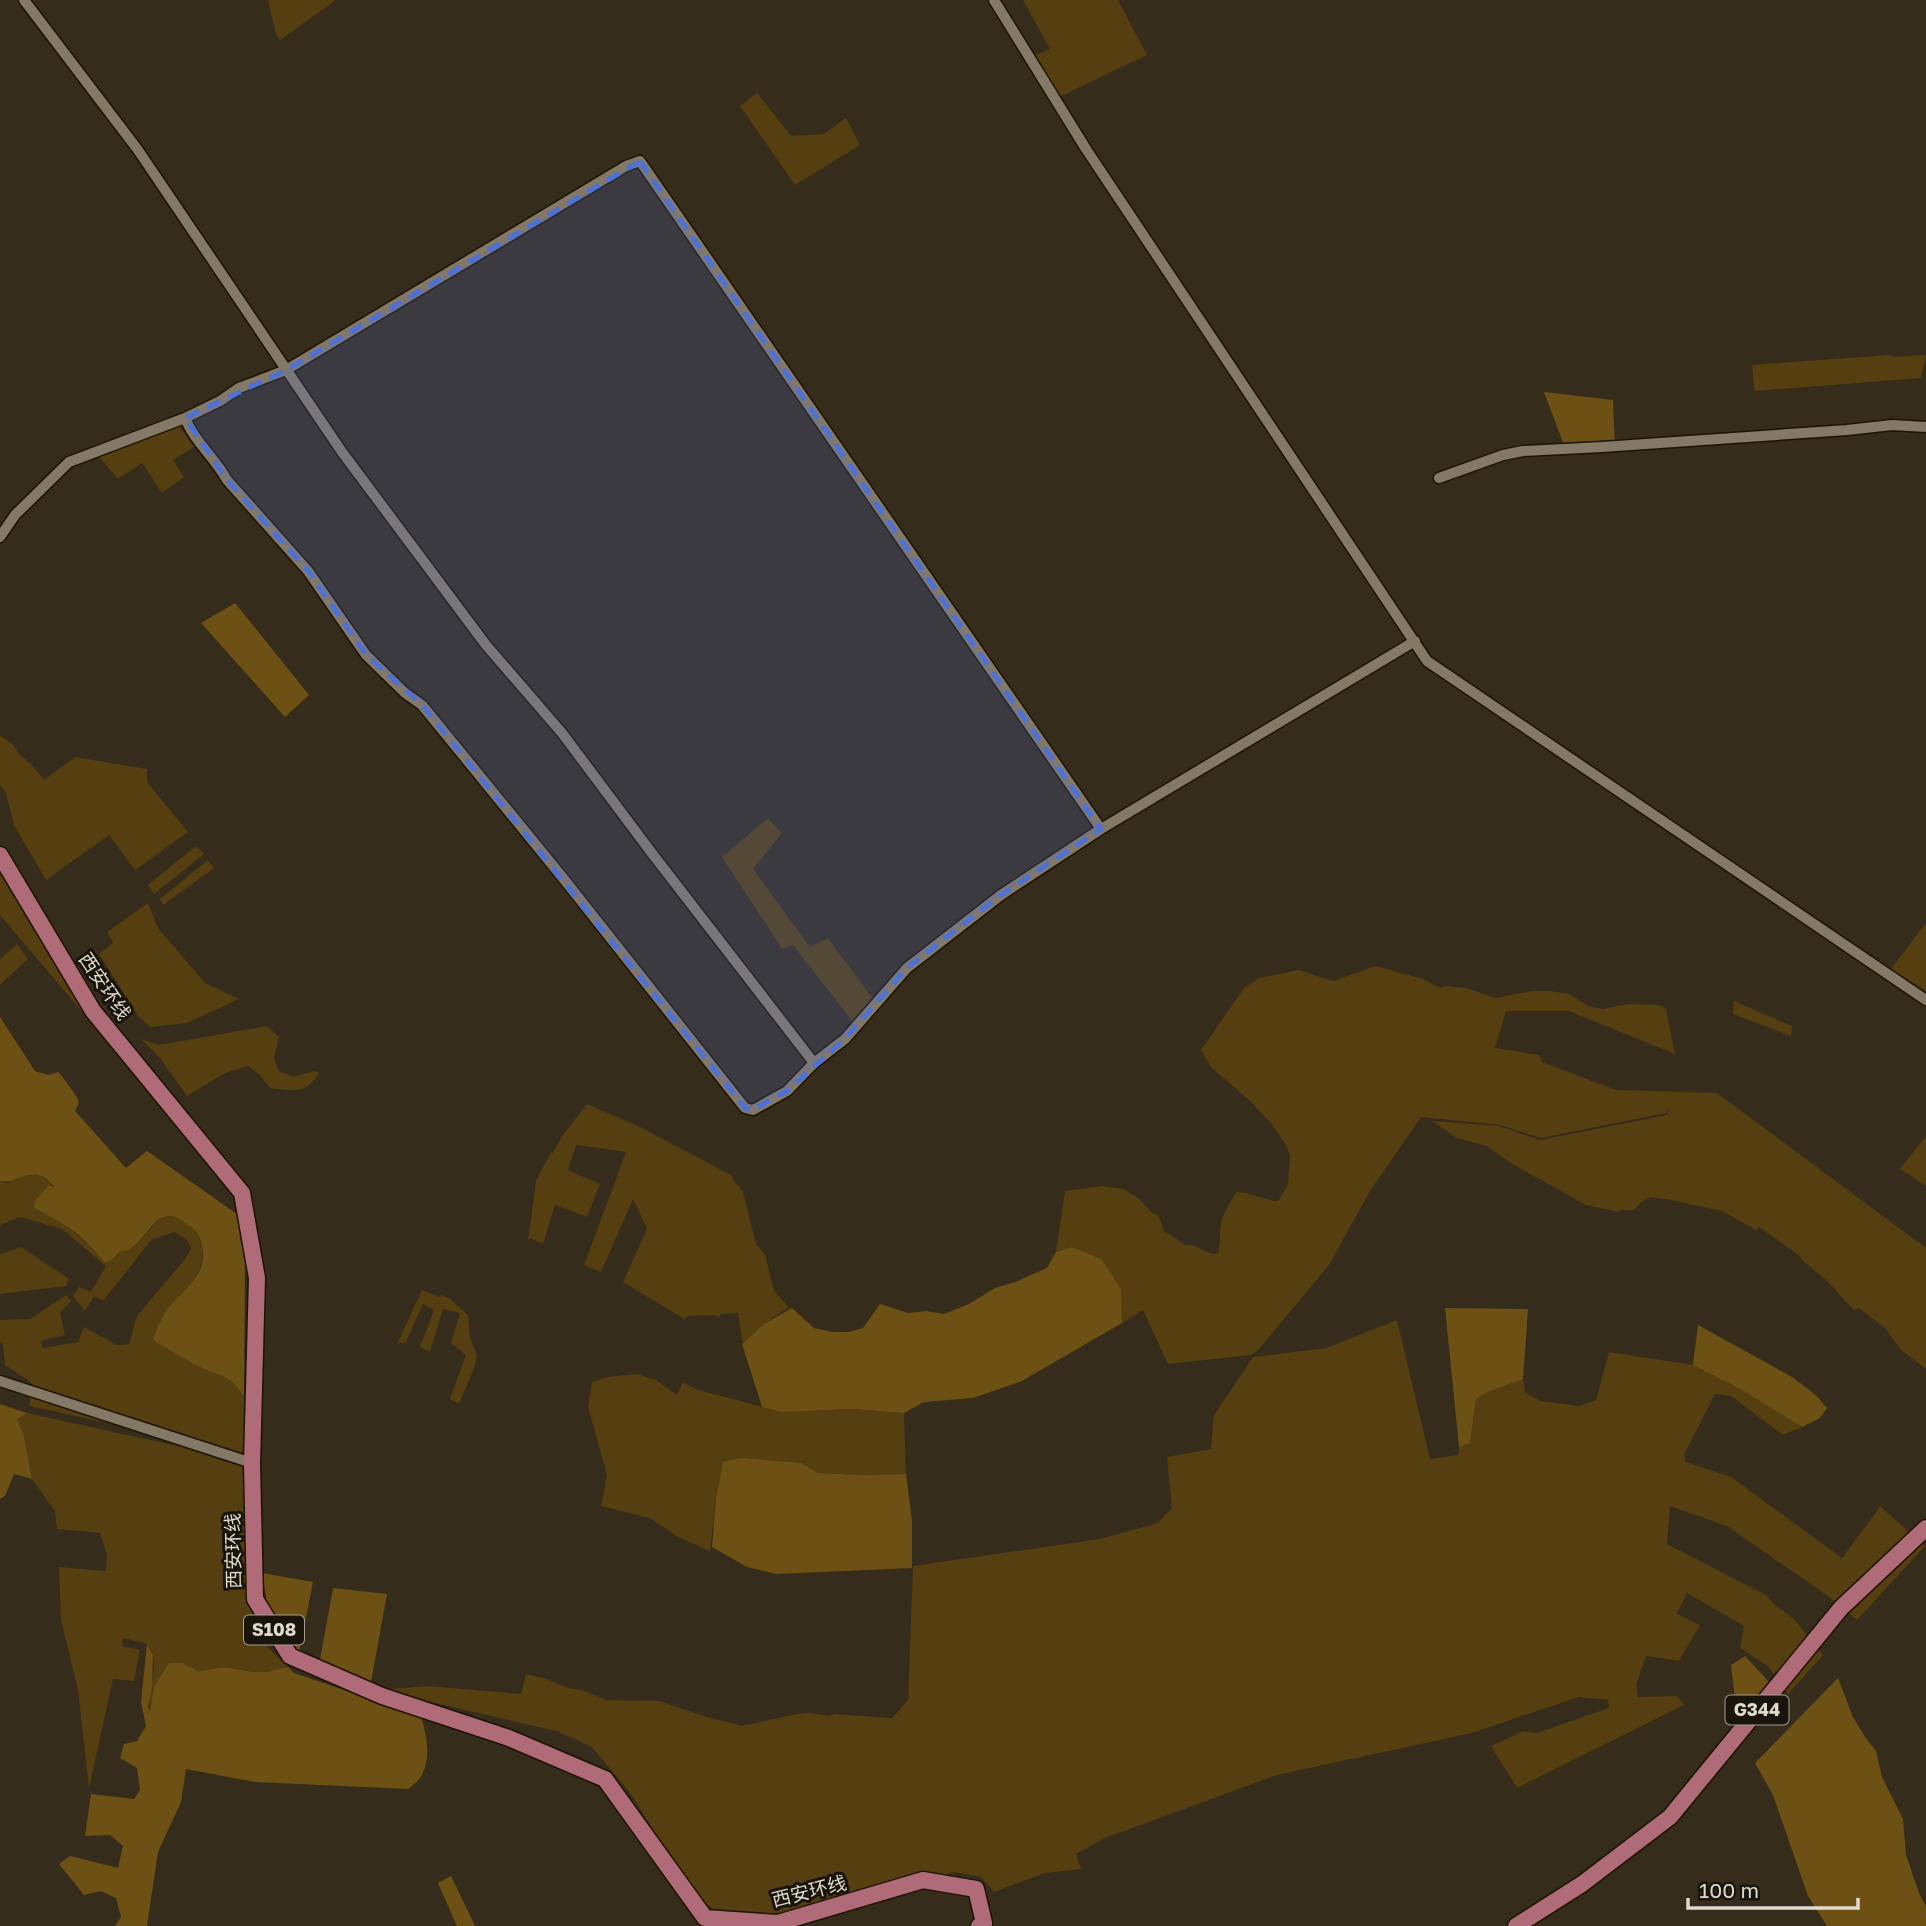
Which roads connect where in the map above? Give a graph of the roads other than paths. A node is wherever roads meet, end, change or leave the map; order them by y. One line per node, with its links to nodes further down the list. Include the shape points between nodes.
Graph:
1 (24, 0): 3 (street, via 138,150)
2 (994, 0): 8 (street, via 1086,149)
3 (286, 370): 4 (street, via 239,388); 9 (street, via 640,161); 12 (street, via 486,645 562,733)
4 (185, 418): 7 (street, via 69,462 15,515); 12 (street, via 227,480 308,571 366,655 422,705 745,1108 752,1110 787,1091)
5 (1926, 427): 6 (street, via 1892,425 1524,451)
6 (1439, 478)
7 (0, 537)
8 (1415, 641): 9 (street); 11 (street, via 1427,661)
9 (1101, 829): 12 (street, via 1001,895 907,968 845,1039)
10 (0, 855): 14 (main road, 西安环线 / S108, via 93,1011 242,1193 257,1278)
11 (1926, 1000)
12 (814, 1063)
13 (0, 1381): 14 (street)
14 (252, 1463): 16 (main road, 西安环线 / S108, via 255,1599 290,1656 382,1696 509,1738 605,1779 705,1917 778,1923 923,1880 976,1889 984,1923)
15 (1926, 1528): 17 (main road, G344, via 1841,1608 1670,1817 1582,1884)
16 (979, 1926)
17 (1516, 1926)

